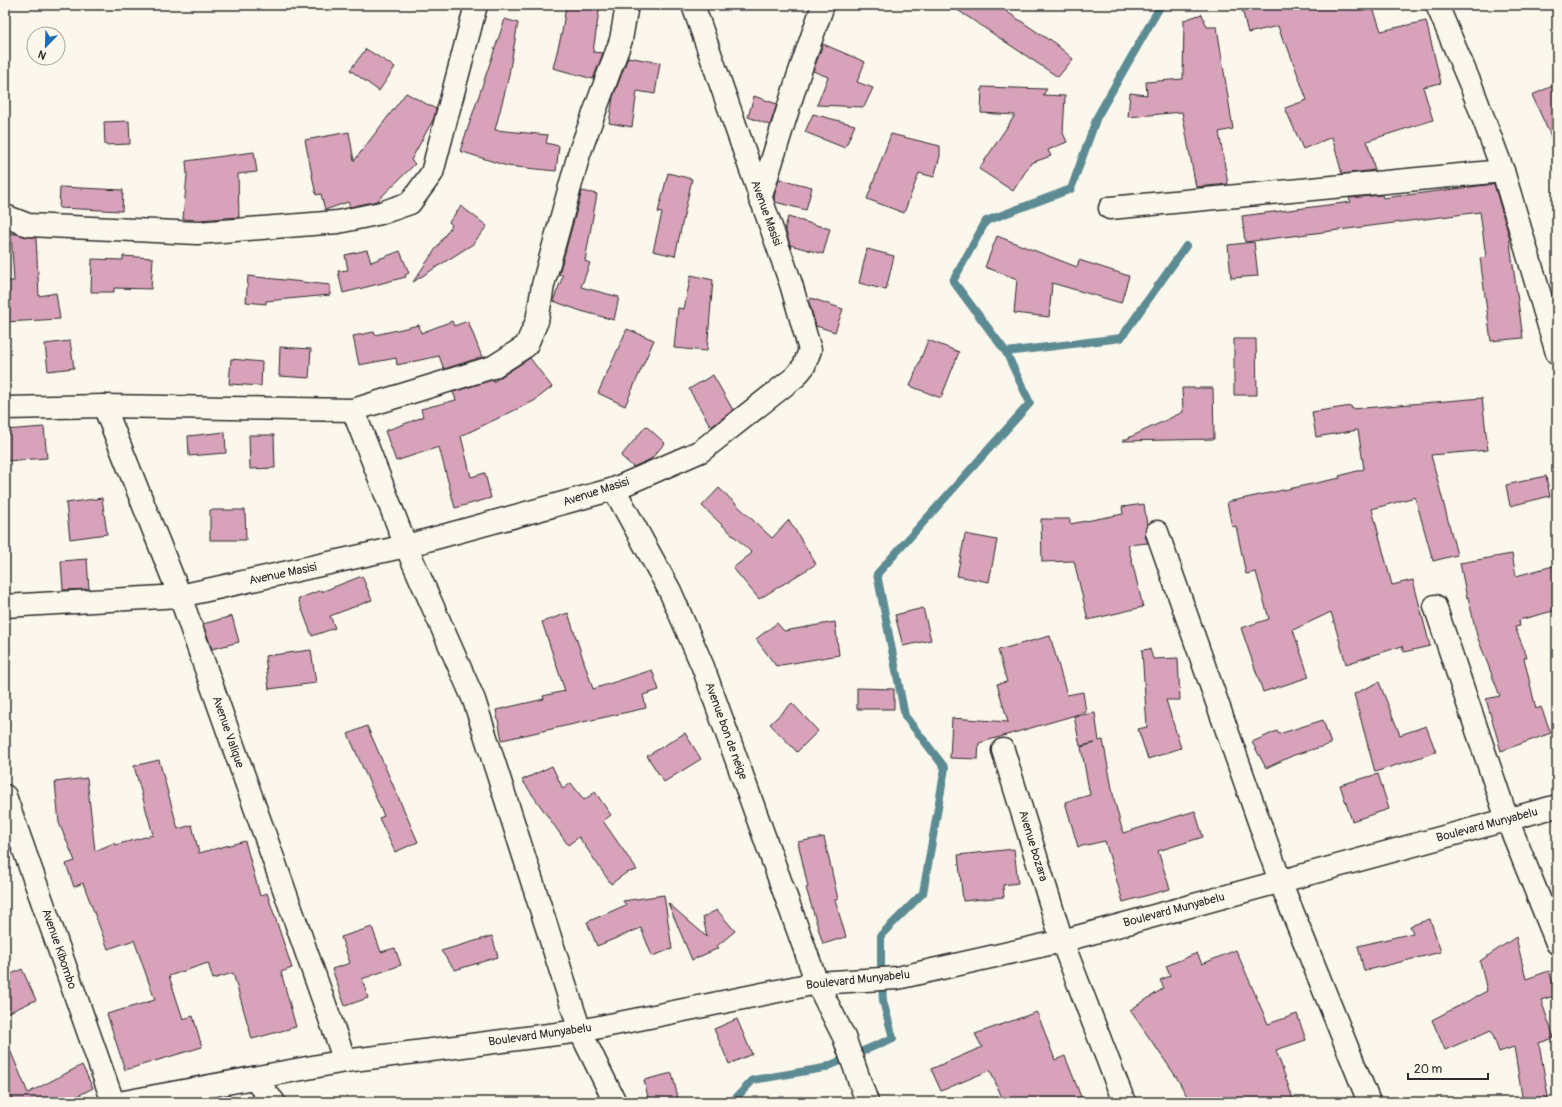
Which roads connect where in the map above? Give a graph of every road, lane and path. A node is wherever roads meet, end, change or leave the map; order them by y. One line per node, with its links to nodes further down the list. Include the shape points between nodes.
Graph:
1 (476, 5): 9 (street, via 432,173 410,203 381,213 338,222 197,233 28,225)
2 (627, 5): 13 (street, via 621,40 579,154 543,285 537,321 526,346 493,368)
3 (693, 5): 7 (street, Avenue Masisi)
4 (823, 5): 7 (street)
5 (1438, 5): 6 (street)
6 (1503, 171): 8 (street); 10 (street)
7 (760, 199): 14 (street, Avenue Masisi, via 791,284 810,350 804,366 795,377 701,451)
8 (1110, 208)
9 (5, 216)
10 (1557, 353)
11 (104, 406): 12 (street); 13 (street); 17 (street, Avenue Valique)
12 (5, 408)
13 (353, 410): 16 (street)
14 (614, 489): 16 (street, Avenue Masisi); 27 (street, Avenue bon de neige, via 670,591 703,667)
15 (1158, 532): 24 (street)
16 (406, 546): 17 (street, Avenue Masisi); 28 (street, via 474,700)
17 (180, 596): 18 (street, Avenue Masisi); 29 (street, Avenue Valique)
18 (5, 606)
19 (1435, 606): 23 (street)
20 (1003, 750): 25 (street, Avenue bozara)
21 (5, 796): 31 (street, Avenue Kibombo)
22 (1557, 806): 23 (street, Boulevard Munyabelu)
23 (1507, 819): 24 (street, Boulevard Munyabelu); 26 (street)
24 (1280, 881): 25 (street, Boulevard Munyabelu); 37 (street)
25 (1062, 941): 27 (street, Boulevard Munyabelu, via 897,978); 36 (street, Avenue bozara)
26 (1557, 943)
27 (817, 983): 28 (street, Boulevard Munyabelu); 35 (street, Avenue bon de neige, via 844,1037)
28 (580, 1031): 29 (street, Boulevard Munyabelu); 34 (street)
29 (345, 1061): 30 (street, Boulevard Munyabelu)
30 (253, 1078): 32 (street, Boulevard Munyabelu); 33 (street)
31 (113, 1102)
32 (124, 1102)
33 (274, 1102)
34 (615, 1102)
35 (867, 1102)
36 (1124, 1102)
37 (1369, 1102)

